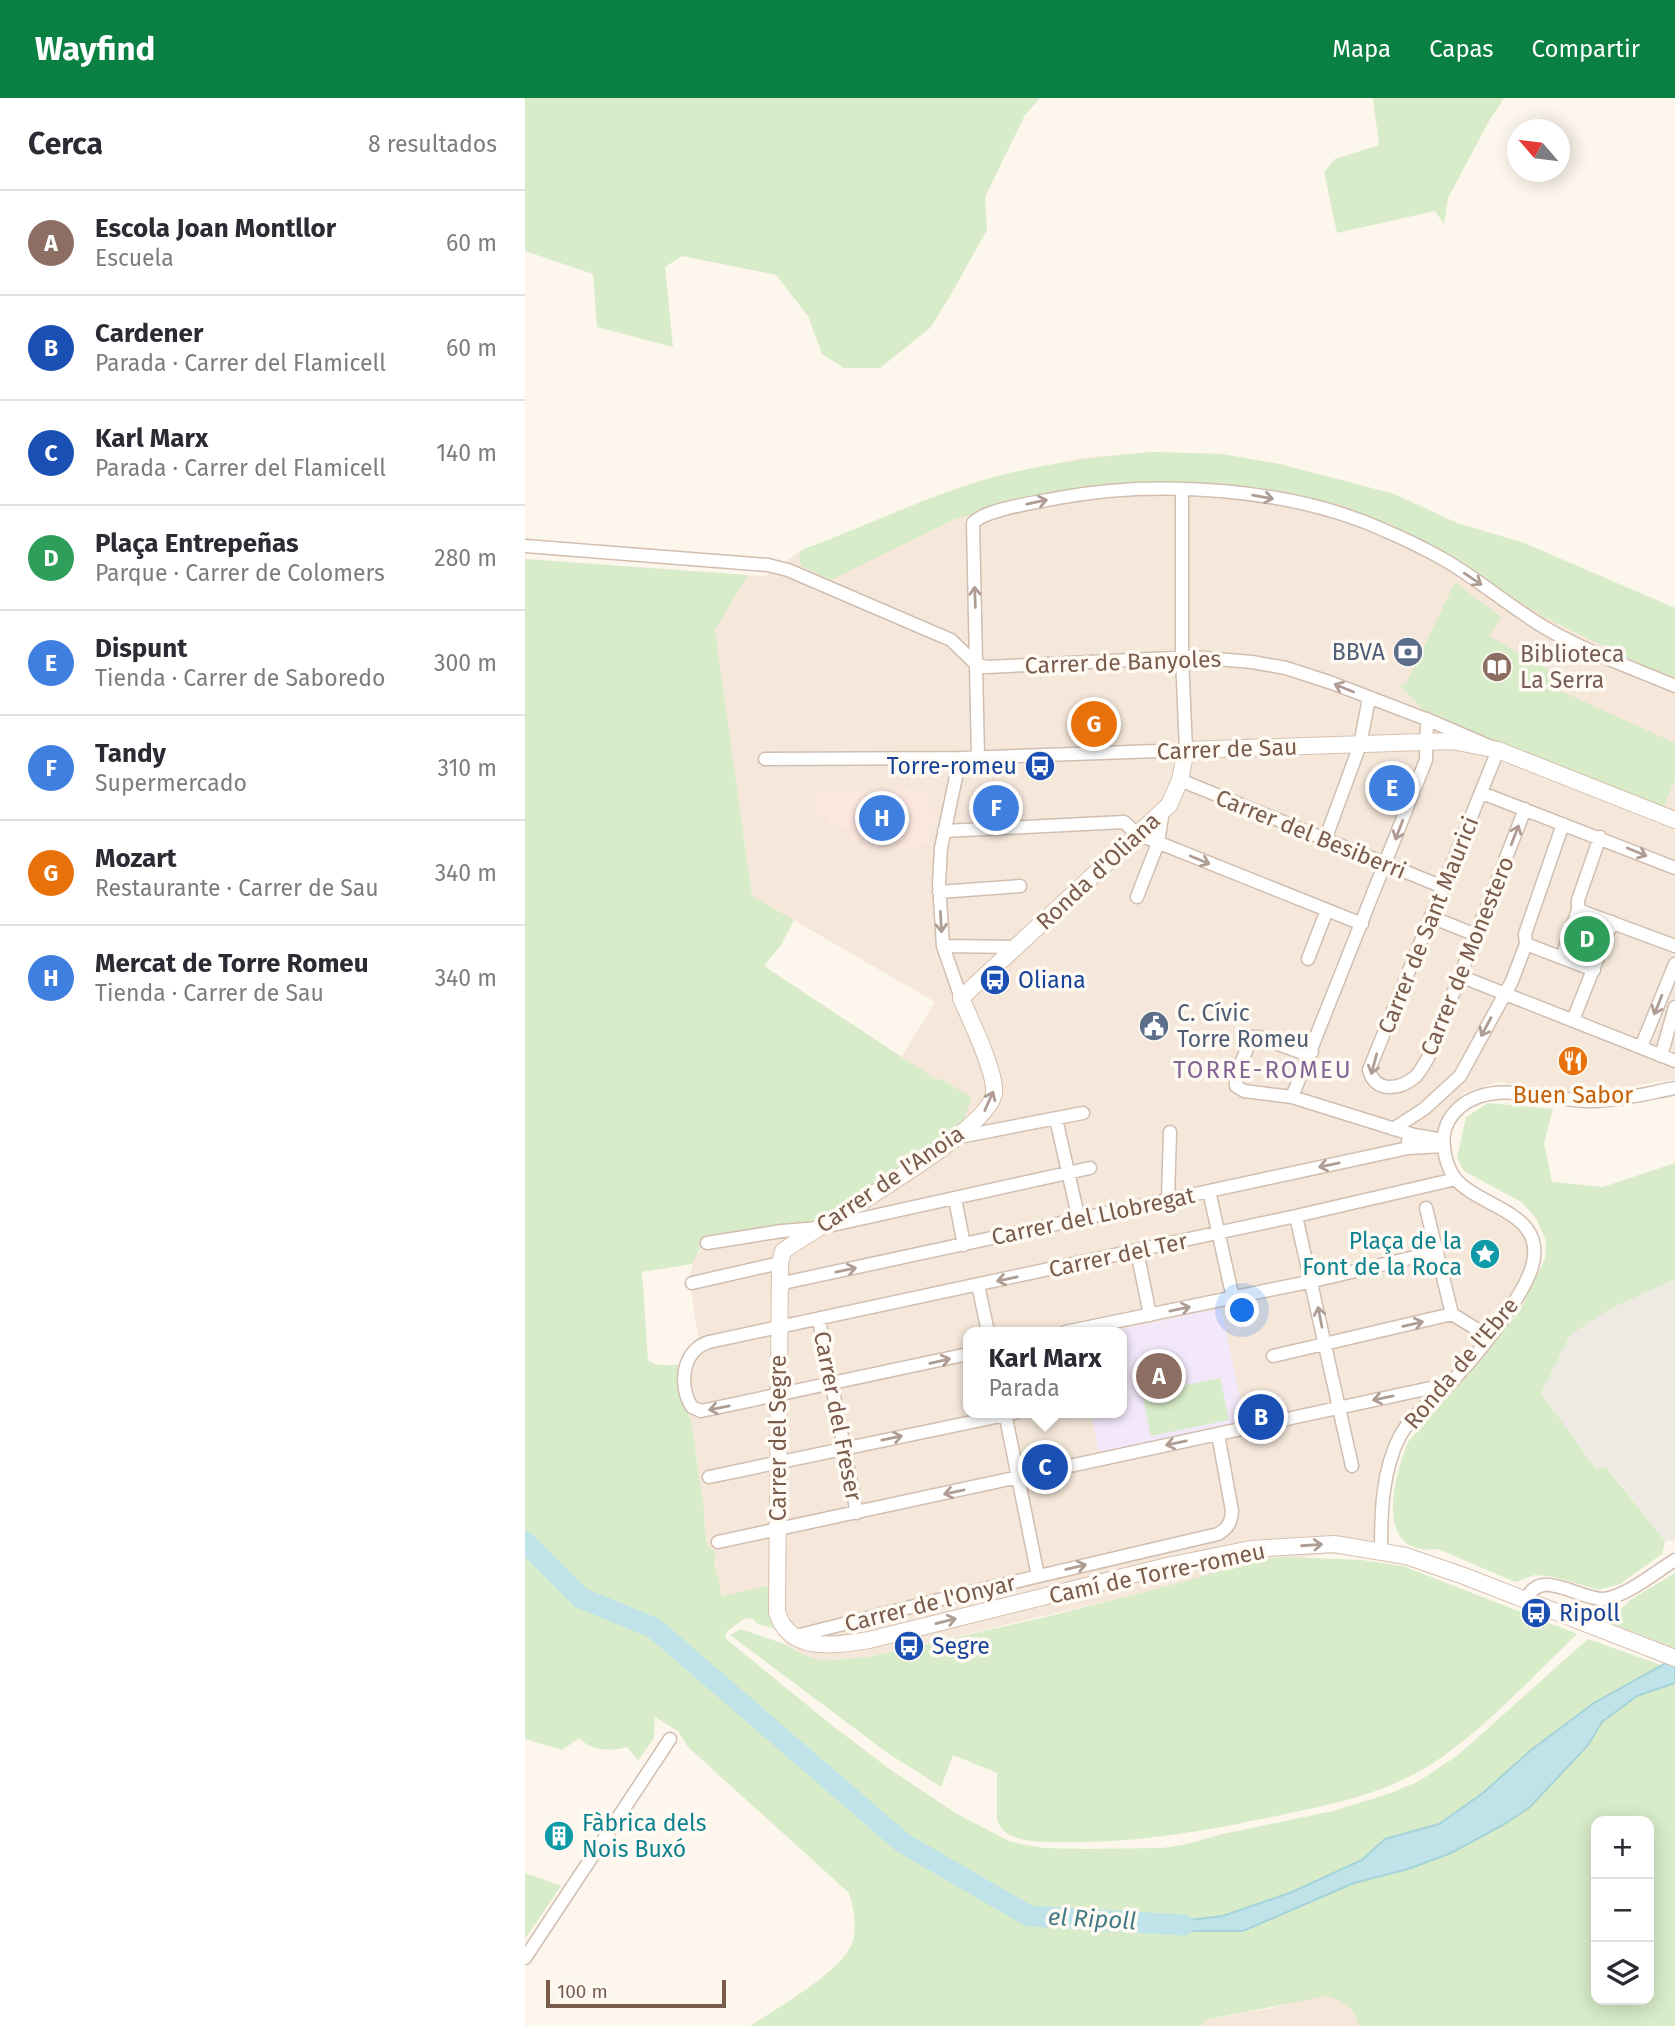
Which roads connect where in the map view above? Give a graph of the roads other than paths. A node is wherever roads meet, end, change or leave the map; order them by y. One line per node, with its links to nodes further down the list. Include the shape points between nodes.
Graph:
1 (1182, 489): 3 (street); 4 (street, one-way to 1, via 973,523 977,518 1070,496 1153,487); 5 (street, one-way to 5, via 1237,492 1311,505 1384,530 1444,559 1550,631)
2 (525, 546): 4 (street, via 788,570 951,640)
3 (1182, 657): 4 (street, Carrer de Banyoles); 6 (street, Carrer de Banyoles, one-way to 3, via 1286,668); 10 (street)
4 (977, 665): 13 (street)
5 (1675, 686)
6 (1369, 698): 7 (street, Carrer de Banyoles); 9 (street)
7 (1427, 719): 8 (street); 11 (street, Carrer de Banyoles)
8 (1425, 742): 9 (street, Carrer de Sau); 11 (street, Carrer de Sau, via 1452,741); 26 (street, one-way to 26, via 1426,760)
9 (1360, 746): 10 (street, Carrer de Sau); 24 (street)
10 (1187, 750): 13 (street, Carrer de Sau); 15 (street, Ronda d'Oliana)
11 (1498, 750): 16 (street, Carrer de Sant Maurici); 19 (street, Carrer de Sau)
12 (960, 758): 13 (street, Carrer de Sau); 14 (street, Carrer de Sau); 21 (street, Carrer de l'Anoia)
13 (978, 758)
14 (765, 759)
15 (1180, 780): 18 (street, Ronda d'Oliana); 24 (street, Carrer del Besiberri)
16 (1482, 793): 17 (street); 29 (street, Carrer de Sant Maurici)
17 (1525, 809): 20 (street); 37 (street, Carrer de Monestero, one-way to 17)
18 (1163, 810): 22 (street, Ronda d'Oliana); 25 (street)
19 (1675, 820)
20 (1563, 824): 23 (street); 38 (street, via 1525,934)
21 (944, 831): 22 (street, via 1123,822); 30 (street, Carrer de l'Anoia)
22 (1137, 834): 25 (street); 41 (street, Ronda d'Oliana)
23 (1600, 837): 27 (street, one-way to 27); 33 (street)
24 (1325, 840): 26 (street, Carrer del Besiberri)
25 (1158, 843): 31 (street); 32 (street, one-way to 32)
26 (1385, 865): 29 (street, Carrer del Besiberri); 36 (street)
27 (1675, 868)
28 (1020, 886): 30 (street)
29 (1443, 887): 34 (street, Carrer de Sant Maurici)
30 (939, 892): 39 (street, Carrer de l'Anoia, one-way to 39)
31 (1137, 897)
32 (1327, 910): 36 (street); 43 (street)
33 (1578, 910): 35 (street); 42 (street)
34 (1431, 917): 37 (street); 55 (street, Carrer de Sant Maurici, one-way to 55, via 1369,1070 1378,1085)
35 (1612, 922): 40 (street); 45 (street)
36 (1362, 924): 52 (street)
37 (1476, 935): 46 (street, Carrer de Monestero)
38 (1526, 944): 42 (street); 47 (street)
39 (943, 946): 41 (street, Ronda d'Oliana); 48 (street, Carrer de l'Anoia)
40 (1675, 946)
41 (1016, 947): 48 (street, Ronda d'Oliana)
42 (1562, 957): 45 (street)
43 (1308, 959)
44 (1675, 964): 51 (street, one-way to 51)
45 (1594, 970): 50 (street)
46 (1459, 976): 47 (street); 55 (street, Carrer de Monestero, via 1422,1067 1403,1085)
47 (1505, 992): 50 (street); 60 (street, one-way to 60, via 1460,1076 1424,1109)
48 (964, 995): 63 (street, Carrer de l'Anoia, one-way to 48, via 988,1108 994,1091)
49 (1675, 1007): 53 (street)
50 (1573, 1020): 51 (street)
51 (1641, 1047): 53 (street)
52 (1311, 1052): 57 (street); 57 (street, via 1252,1037 1236,1086)
53 (1661, 1056): 54 (street)
54 (1675, 1061)
55 (1391, 1087)
56 (1675, 1088): 64 (street, via 1598,1101 1500,1091 1479,1095 1453,1114)
57 (1292, 1097): 60 (street)
58 (1083, 1113): 59 (street)
59 (1056, 1119): 63 (street); 67 (street)
60 (1393, 1129): 62 (street)
61 (1170, 1132): 71 (street)
62 (1414, 1135): 64 (street); 65 (street)
63 (958, 1137): 75 (street, Carrer de l'Anoia)
64 (1443, 1143): 65 (street, Carrer del Llobregat); 68 (street)
65 (1408, 1148): 69 (street, Carrer del Llobregat, one-way to 69)
66 (1090, 1168): 67 (street)
67 (1069, 1174): 70 (street); 74 (street)
68 (1456, 1179): 73 (street, Carrer del Ter); 93 (street, Ronda de l'Ebre, via 1519,1220 1532,1241 1532,1267 1526,1281)
69 (1209, 1191): 71 (street, Carrer del Llobregat); 76 (street)
70 (955, 1199): 75 (street); 78 (street)
71 (1168, 1200): 74 (street, Carrer del Llobregat)
72 (1426, 1208): 80 (street)
73 (1296, 1216): 76 (street, Carrer del Ter); 82 (street)
74 (1079, 1220): 78 (street, Carrer del Llobregat)
75 (819, 1228): 77 (street); 81 (street, Carrer de l'Anoia, via 783,1251)
76 (1218, 1233): 79 (street, Carrer del Ter); 86 (street)
77 (707, 1243)
78 (964, 1245): 85 (street, Carrer del Llobregat, one-way to 78)
79 (1137, 1251): 84 (street, Carrer del Ter, one-way to 84); 88 (street)
80 (1436, 1252): 82 (street); 87 (street)
81 (780, 1263): 83 (street); 85 (street, Carrer del Segre)
82 (1313, 1281): 86 (street); 94 (street, one-way to 82)
83 (692, 1283)
84 (978, 1285): 89 (street, Carrer del Ter); 90 (street)
85 (780, 1286): 92 (street, Carrer del Segre)
86 (1233, 1298): 88 (street, one-way to 86)
87 (1452, 1314): 93 (street); 94 (street, one-way to 87)
88 (1150, 1315): 91 (street)
89 (819, 1320): 92 (street, Carrer del Ter); 98 (street, Carrer del Freser)
90 (987, 1327)
91 (1091, 1327)
92 (778, 1328): 99 (street, Carrer del Segre); 99 (street, Carrer del Ter, one-way to 92, via 696,1411 686,1396 684,1377 691,1354 703,1343)
93 (1487, 1339): 97 (street, Ronda de l'Ebre)
94 (1325, 1344): 96 (street); 100 (street)
95 (963, 1355): 98 (street, one-way to 95)
96 (1273, 1356)
97 (1450, 1384): 100 (street, one-way to 100); 112 (street, Ronda de l'Ebre, via 1417,1413 1392,1455 1381,1519)
98 (830, 1385): 99 (street); 104 (street, Carrer del Freser)
99 (778, 1396): 105 (street, Carrer del Segre)
100 (1338, 1408): 103 (street); 106 (street)
101 (985, 1418): 104 (street, one-way to 101)
102 (1010, 1418): 108 (street)
103 (1217, 1434): 108 (street, one-way to 108); 114 (street, Carrer de l'Onyar, one-way to 103, via 1227,1529 1232,1510)
104 (844, 1448): 105 (street); 109 (street, Carrer del Freser)
105 (778, 1462): 107 (street); 110 (street, Carrer del Segre)
106 (1352, 1466)
107 (709, 1477)
108 (1019, 1477): 109 (street, one-way to 109); 114 (street)
109 (857, 1513): 110 (street)
110 (777, 1530): 111 (street); 117 (street, Carrer del Segre, via 777,1612)
111 (718, 1542)
112 (1381, 1550): 115 (street, Camí de Torre-romeu); 118 (street, Camí de Torre-romeu, one-way to 112, via 1251,1549 1333,1544)
113 (1675, 1560): 115 (street, via 1611,1597 1539,1584)
114 (1038, 1576): 116 (street, Carrer de l'Onyar)
115 (1526, 1600): 119 (street, Camí de Torre-romeu)
116 (851, 1622): 117 (street, Carrer de l'Onyar); 118 (street)
117 (796, 1636): 118 (street, Camí de Torre-romeu, via 823,1646)
118 (856, 1642)
119 (1675, 1658)
120 (670, 1739): 121 (street)
121 (525, 1958)

